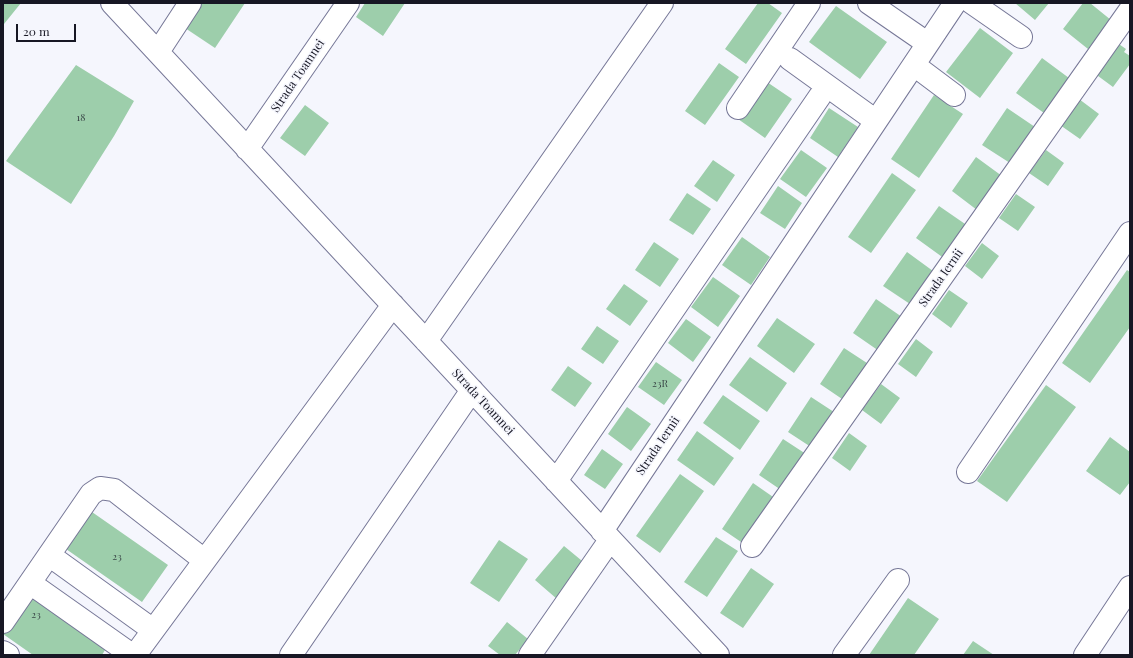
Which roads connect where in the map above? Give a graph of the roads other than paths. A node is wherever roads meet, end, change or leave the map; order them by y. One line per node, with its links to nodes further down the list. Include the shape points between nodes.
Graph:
1 (112, 3): 13 (street, Strada Toamnei)
2 (190, 3): 13 (street)
3 (348, 3): 20 (street, Strada Toamnei)
4 (662, 3): 23 (street)
5 (809, 3): 18 (street)
6 (869, 3): 12 (street)
7 (955, 3): 12 (street, Strada Iernii)
8 (972, 3): 11 (street)
9 (1124, 3): 10 (street, Strada Iernii)
10 (1130, 10): 28 (street, Strada Iernii)
11 (1021, 37)
12 (927, 43): 15 (street, Strada Iernii)
13 (158, 52): 20 (street, Strada Toamnei)
14 (790, 59): 19 (street)
15 (914, 65): 16 (street); 19 (street, Strada Iernii)
16 (954, 95)
17 (820, 96): 26 (street)
18 (738, 108)
19 (876, 121): 27 (street, Strada Iernii)
20 (248, 149): 22 (street, Strada Toamnei)
21 (1130, 233): 25 (street)
22 (393, 305): 23 (street, Strada Toamnei); 30 (street)
23 (426, 341): 24 (street, Strada Toamnei)
24 (472, 390): 26 (street, Strada Toamnei); 39 (street)
25 (968, 472)
26 (556, 482): 27 (street, Strada Toamnei)
27 (606, 535): 40 (street, Strada Iernii); 41 (street, Strada Toamnei)
28 (752, 546)
29 (49, 555): 30 (street, via 91,494 100,488 114,490); 32 (street); 35 (street)
30 (204, 560): 35 (street)
31 (898, 580): 42 (street)
32 (30, 584): 34 (street); 38 (street)
33 (1130, 587): 43 (street)
34 (3, 622)
35 (153, 630): 38 (street)
36 (3, 652): 37 (street)
37 (8, 655)
38 (133, 655)
39 (291, 655)
40 (530, 655)
41 (718, 655)
42 (844, 655)
43 (1085, 655)

